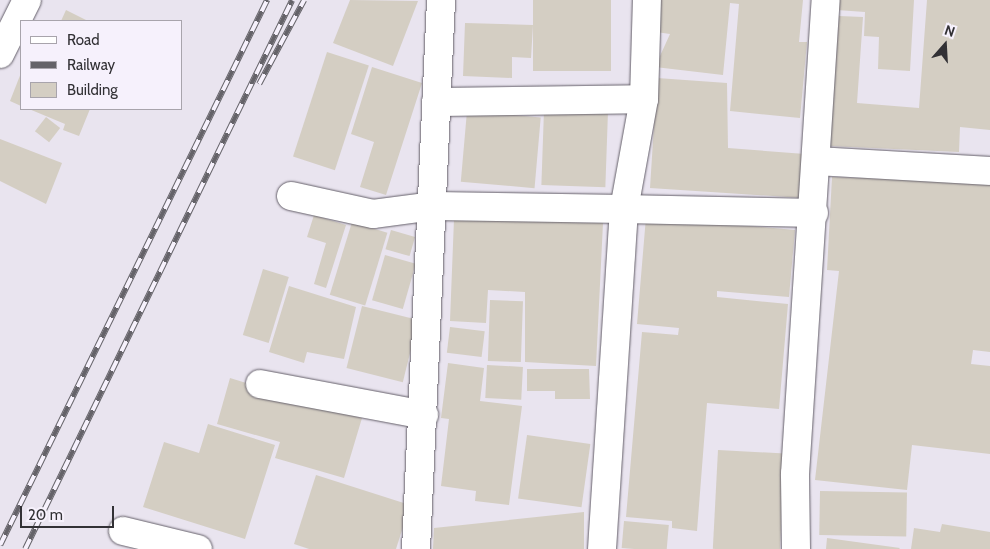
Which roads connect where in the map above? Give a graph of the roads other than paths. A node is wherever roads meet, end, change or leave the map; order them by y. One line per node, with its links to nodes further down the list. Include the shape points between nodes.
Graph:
1 (27, 0): 5 (street)
2 (441, 0): 7 (street)
3 (647, 0): 6 (street)
4 (826, 0): 8 (street)
5 (0, 54)
6 (644, 98): 7 (street); 12 (street)
7 (436, 102): 11 (street)
8 (817, 161): 9 (street); 13 (street)
9 (990, 170)
10 (291, 196): 11 (street, via 373,214)
11 (434, 206): 12 (street); 15 (street)
12 (624, 209): 13 (street); 19 (street)
13 (814, 213): 20 (street, via 795,474)
14 (260, 384): 15 (street)
15 (424, 416): 18 (street)
16 (124, 532): 17 (street)
17 (198, 549)
18 (416, 549)
19 (602, 549)
20 (796, 549)

